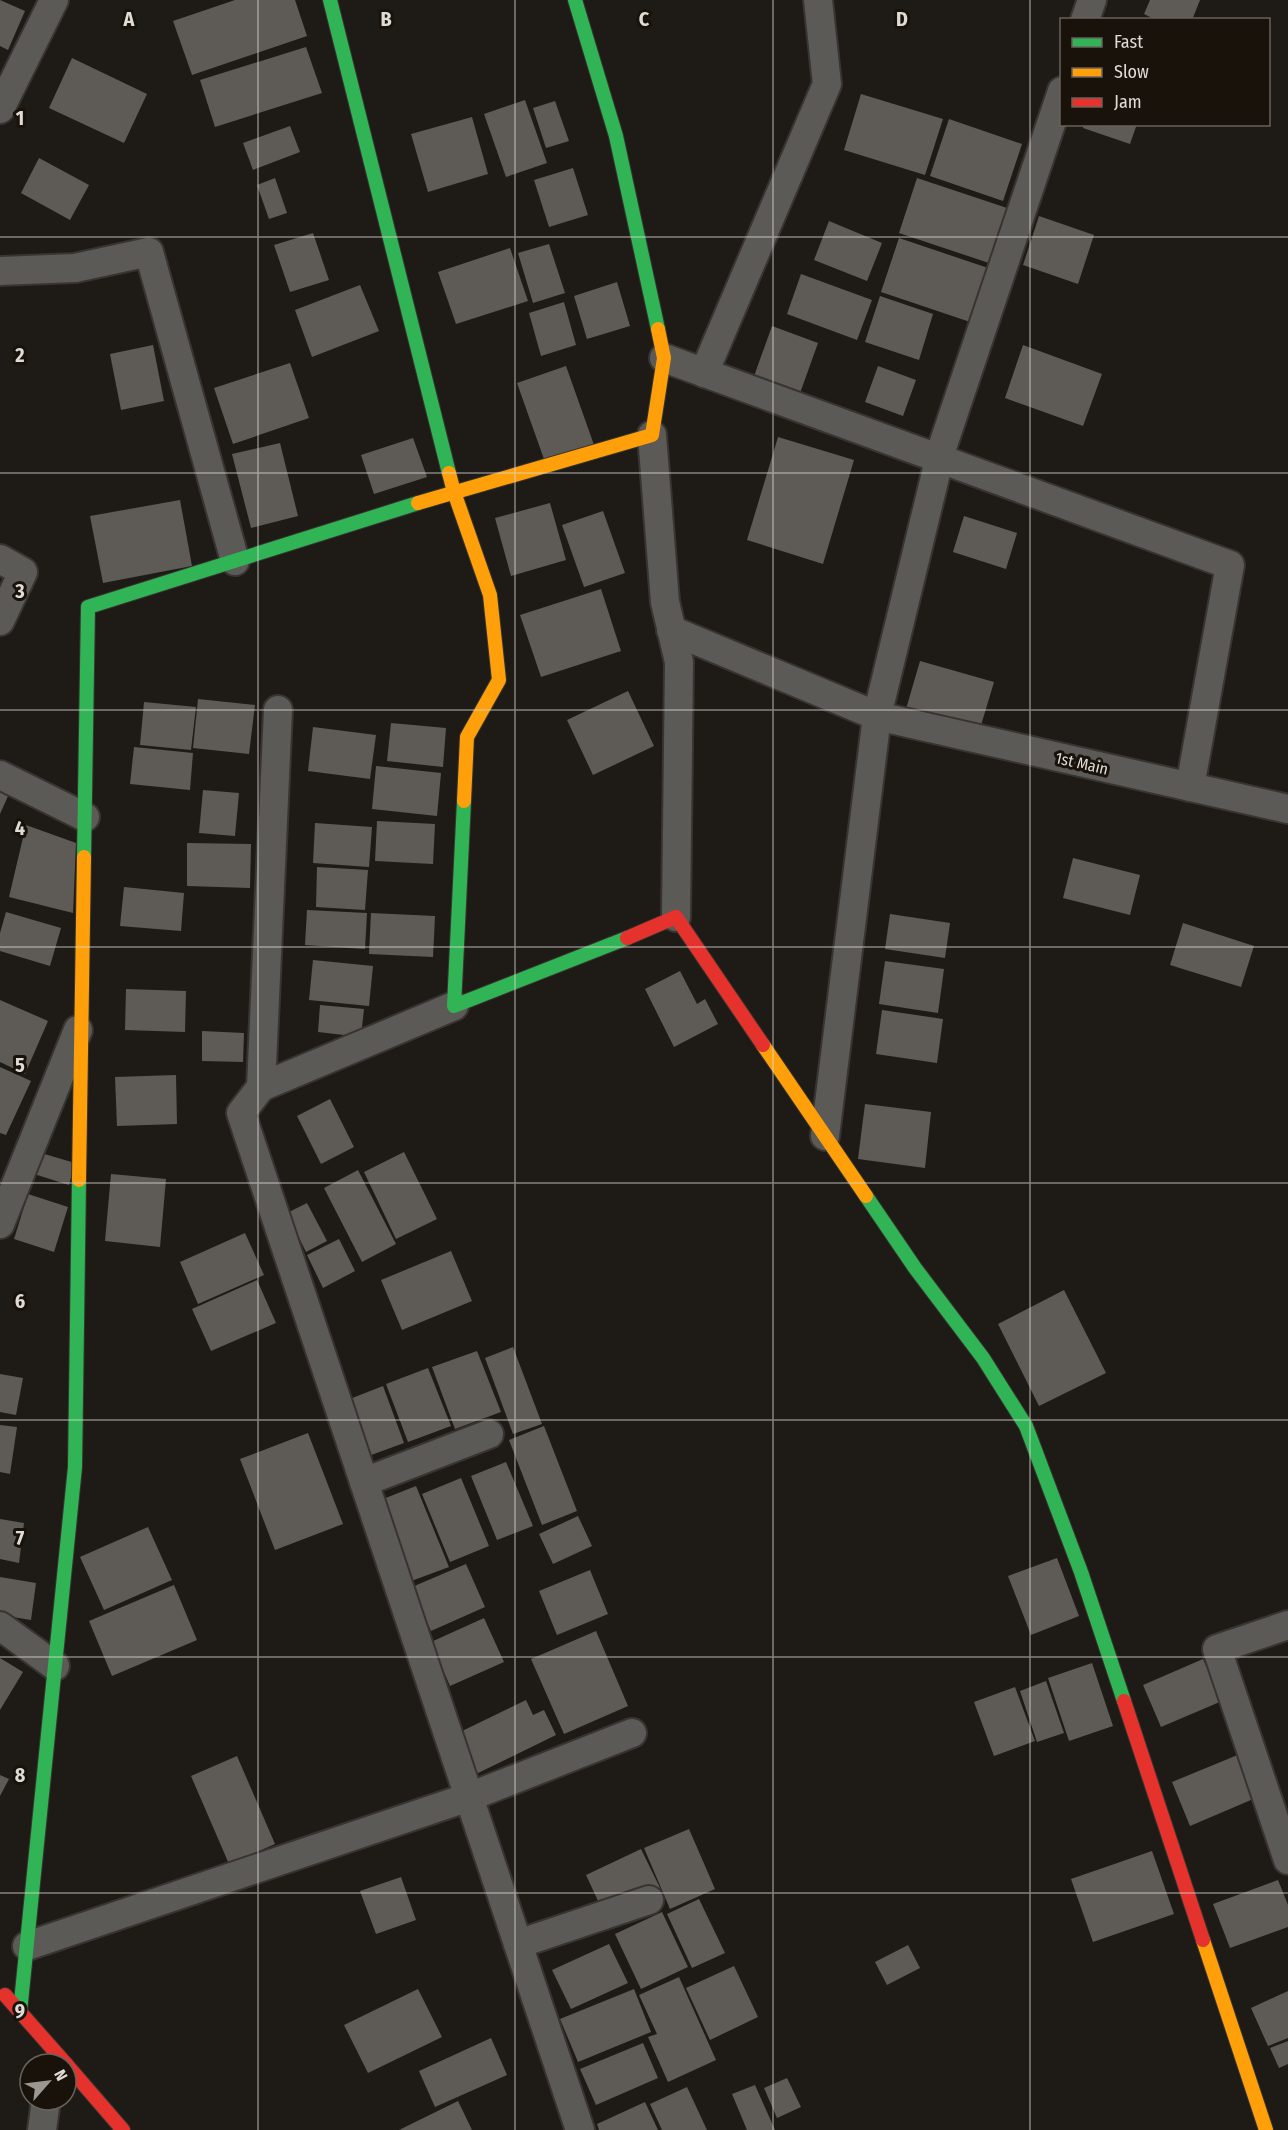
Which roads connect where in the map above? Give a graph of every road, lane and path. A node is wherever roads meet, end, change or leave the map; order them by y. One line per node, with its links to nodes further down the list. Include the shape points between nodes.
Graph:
1 (54, 0): 8 (street)
2 (330, 0): 14 (street)
3 (575, 0): 10 (street, via 616,136)
4 (818, 0): 11 (street, via 827,84)
5 (1092, 0): 6 (street)
6 (1086, 18)
7 (1060, 97): 13 (street)
8 (0, 109)
9 (0, 271): 16 (street, via 75,268 149,252)
10 (664, 358): 11 (street); 12 (street)
11 (704, 373): 13 (street)
12 (652, 435): 14 (street); 18 (street, via 665,602)
13 (940, 460): 20 (street); 22 (street, via 1230,566)
14 (454, 492): 16 (street); 26 (street, via 490,595 499,680 467,737)
15 (0, 559): 17 (street, via 23,572)
16 (235, 561): 24 (street, via 88,607)
17 (0, 621)
18 (671, 630): 20 (street, 1st Main); 25 (street, via 679,662)
19 (278, 710): 28 (street)
20 (877, 717): 22 (street, 1st Main); 29 (street)
21 (0, 775): 24 (street)
22 (1190, 788): 23 (street, 1st Main)
23 (1288, 810)
24 (85, 817): 27 (street)
25 (676, 917): 26 (street); 29 (street)
26 (454, 1006): 28 (street)
27 (81, 1022): 30 (street); 35 (street, via 75,1467)
28 (261, 1087): 32 (street, via 241,1113)
29 (825, 1136): 50 (street, via 915,1268 983,1358 1026,1426 1081,1572)
30 (0, 1224)
31 (489, 1434): 32 (street)
32 (364, 1482): 37 (street)
33 (1288, 1625): 38 (street, via 1217,1649)
34 (0, 1626): 35 (street)
35 (55, 1666): 41 (street)
36 (632, 1733): 37 (street)
37 (469, 1797): 40 (street); 41 (street)
38 (1288, 1860)
39 (650, 1900): 40 (street)
40 (518, 1944): 49 (street)
41 (27, 1946): 43 (street)
42 (0, 1989): 43 (street)
43 (20, 2012): 44 (street)
44 (52, 2052)
45 (78, 2082): 48 (street)
46 (44, 2112): 47 (street)
47 (42, 2130)
48 (123, 2130)
49 (580, 2130)
50 (1266, 2130)

